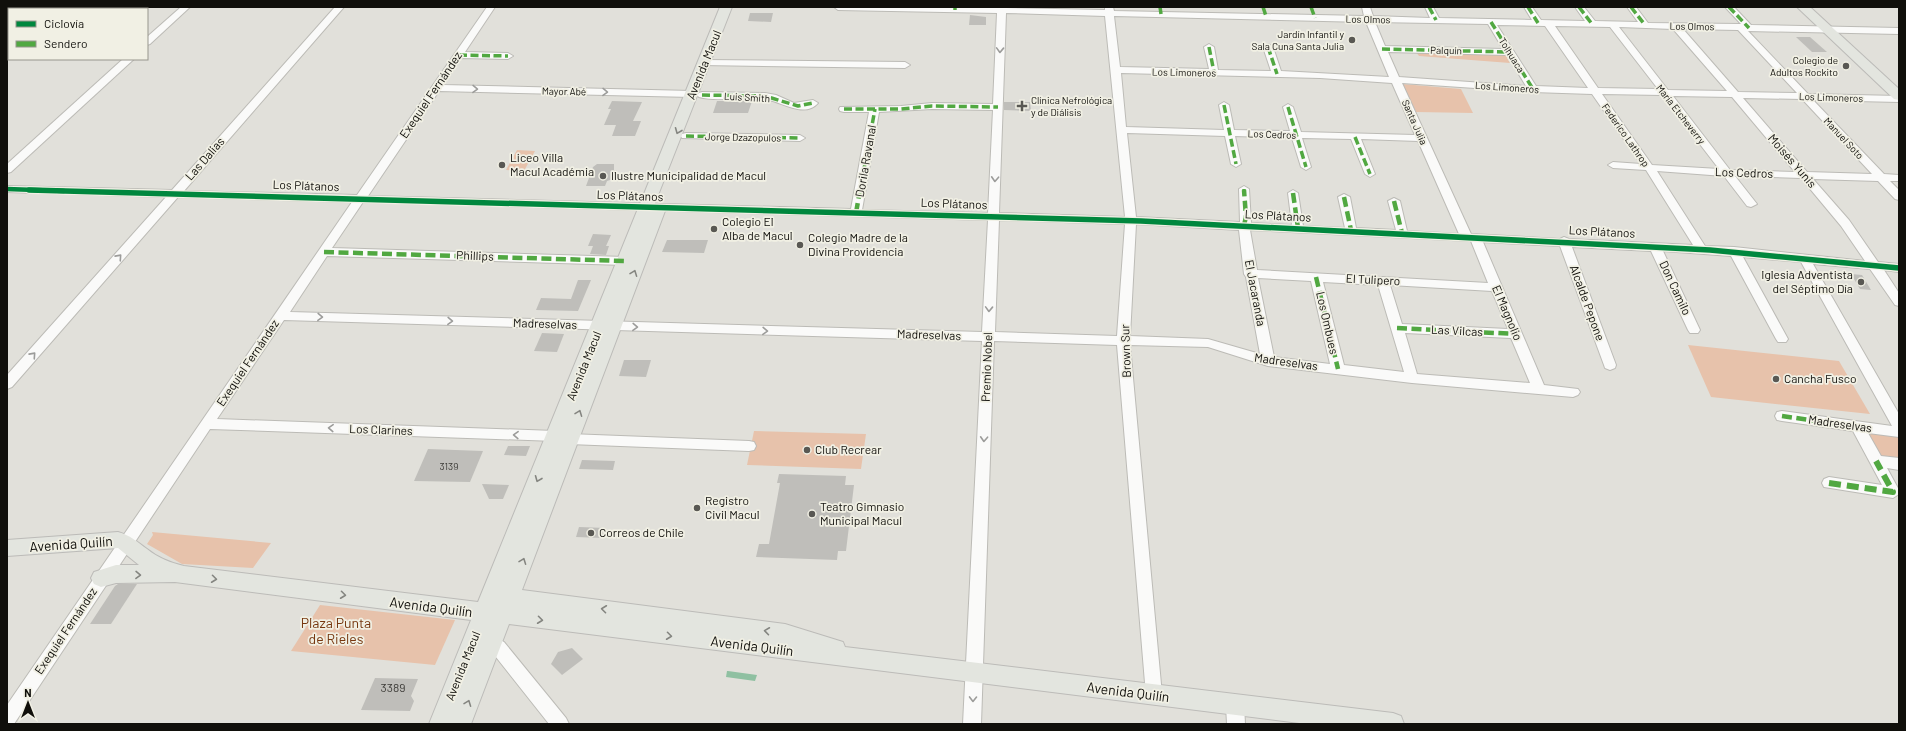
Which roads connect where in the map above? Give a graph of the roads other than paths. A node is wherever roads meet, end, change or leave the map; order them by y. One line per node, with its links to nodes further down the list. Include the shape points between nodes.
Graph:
1 (186, 7): 34 (street)
2 (340, 7): 81 (street, Las Dalias)
3 (491, 7): 39 (street, Exequiel Fernández)
4 (726, 7): 42 (main road, Avenida Macul)
5 (736, 7): 42 (main road, Avenida Macul)
6 (838, 7): 17 (street, Los Olmos)
7 (1263, 7): 21 (street)
8 (1311, 7): 22 (street)
9 (1366, 7): 23 (street, Santa Julia)
10 (1429, 7): 24 (street)
11 (1528, 7): 26 (street, Federico Lathrop)
12 (1579, 7): 27 (street)
13 (1631, 7): 29 (street)
14 (1729, 7): 31 (street, Manuel Soto)
15 (1798, 7): 32 (main road, via 1816,24)
16 (1803, 7): 32 (main road)
17 (955, 8): 19 (street, Los Olmos)
18 (1109, 10): 19 (street, Los Olmos); 20 (street, Los Olmos); 44 (street, Brown Sur)
19 (1002, 11): 58 (street, Premio Nobel, one-way to 58)
20 (1161, 11): 21 (street, Los Olmos)
21 (1266, 16): 22 (street, Los Olmos)
22 (1315, 18): 23 (street, Los Olmos)
23 (1370, 19): 24 (street, Los Olmos); 37 (street, Santa Julia)
24 (1436, 20): 25 (street, Los Olmos)
25 (1491, 22): 26 (street, Los Olmos); 38 (street, Tolhuaca)
26 (1543, 23): 27 (street, Los Olmos); 50 (street, Federico Lathrop)
27 (1592, 24): 28 (street, Los Olmos)
28 (1612, 24): 29 (street, Los Olmos); 51 (street, María Etcheverry)
29 (1645, 25): 30 (street, Los Olmos)
30 (1676, 26): 31 (street, Los Olmos); 52 (street, Moisés Yunis)
31 (1744, 27): 32 (street, Los Olmos); 54 (street, Manuel Soto)
32 (1827, 30): 33 (street, Los Olmos); 55 (main road)
33 (1899, 31)
34 (148, 41)
35 (1209, 47): 45 (street)
36 (1268, 47): 46 (street)
37 (1382, 49): 38 (street, Palquín); 47 (street, Santa Julia)
38 (1510, 52): 49 (street, Tolhuaca)
39 (459, 54): 40 (street); 48 (street, Exequiel Fernández)
40 (508, 56)
41 (128, 60): 73 (street)
42 (710, 63): 43 (street); 53 (main road, Avenida Macul)
43 (905, 65)
44 (1116, 70): 45 (street, Los Limoneros); 62 (street, Brown Sur)
45 (1214, 72): 46 (street, Los Limoneros)
46 (1277, 74): 47 (street, Los Limoneros)
47 (1395, 79): 49 (street, Los Limoneros); 68 (street, Santa Julia)
48 (436, 88): 53 (street, Mayor Abé, one-way to 53); 85 (street, Exequiel Fernández)
49 (1533, 89): 50 (street, Los Limoneros)
50 (1595, 91): 51 (street, Los Limoneros); 72 (street, Federico Lathrop)
51 (1664, 92): 52 (street, Los Limoneros); 74 (street, María Etcheverry)
52 (1734, 94): 54 (street, Los Limoneros); 76 (street, Moisés Yunis)
53 (697, 95): 56 (street, Luis Smith, via 773,97 785,104 798,107); 65 (main road, Avenida Macul); 88 (main road, Avenida Macul, one-way to 88)
54 (1804, 96): 55 (street, Los Limoneros); 77 (street, Manuel Soto)
55 (1899, 97)
56 (813, 103)
57 (1224, 105): 63 (street)
58 (998, 107): 61 (street, via 932,106); 90 (street, Premio Nobel, one-way to 90)
59 (1288, 107): 64 (street)
60 (844, 109): 61 (street)
61 (875, 109): 89 (street, Dorila Ravanal)
62 (1122, 130): 63 (street, Los Cedros); 91 (street, Brown Sur)
63 (1230, 133): 64 (street, Los Cedros); 69 (street)
64 (1296, 135): 66 (street, Los Cedros); 71 (street)
65 (686, 136): 67 (street, Jorge Dzazopulos); 88 (main road, Avenida Macul)
66 (1355, 137): 68 (street, Los Cedros); 75 (street)
67 (800, 138)
68 (1422, 138): 96 (street, Santa Julia)
69 (1236, 164)
70 (1613, 165): 72 (street, Los Cedros)
71 (1306, 167)
72 (1649, 168): 74 (street, Los Cedros); 99 (street, Federico Lathrop)
73 (7, 170)
74 (1727, 173): 76 (street, Los Cedros); 87 (street, María Etcheverry)
75 (1370, 174)
76 (1804, 175): 77 (street, Los Cedros); 104 (street, Moisés Yunis, via 1845,222)
77 (1881, 177): 78 (street, Los Cedros); 84 (street, Manuel Soto)
78 (1899, 178)
79 (7, 189): 81 (street, Los Plátanos)
80 (1244, 189): 92 (street, El Jacaranda)
81 (176, 193): 85 (street, Los Plátanos); 123 (street, Las Dalias, one-way to 81)
82 (1293, 193): 93 (street)
83 (1344, 197): 94 (street)
84 (1899, 197)
85 (361, 198): 88 (street, Los Plátanos); 101 (street, Exequiel Fernández)
86 (1394, 201): 95 (street)
87 (1751, 204)
88 (653, 207): 89 (street, Los Plátanos); 103 (main road, Avenida Macul); 112 (main road, Avenida Macul, one-way to 88)
89 (856, 213): 90 (street, Los Plátanos)
90 (993, 216): 91 (street, Los Plátanos); 116 (street, Premio Nobel, one-way to 116)
91 (1131, 220): 92 (street, Los Plátanos); 118 (street, Brown Sur)
92 (1244, 225): 93 (street, Los Plátanos); 106 (street, El Jacaranda)
93 (1298, 228): 94 (street, Los Plátanos)
94 (1350, 230): 95 (street, Los Plátanos)
95 (1402, 233): 96 (street, Los Plátanos)
96 (1471, 237): 97 (street, Los Plátanos); 109 (street, El Magnolio)
97 (1564, 241): 98 (street, Los Plátanos); 120 (street, Alcalde Pepone)
98 (1655, 246): 99 (street, Los Plátanos); 114 (street, Don Camilo)
99 (1701, 249): 100 (street, Los Plátanos)
100 (1734, 251): 102 (street, Los Plátanos); 117 (street)
101 (324, 252): 103 (street, Phillips); 111 (street, Exequiel Fernández)
102 (1806, 258): 104 (street, Los Plátanos); 128 (street, via 1807,264)
103 (625, 261): 112 (main road, Avenida Macul)
104 (1874, 266): 105 (street, Los Plátanos); 110 (street, Moisés Yunis)
105 (1899, 268)
106 (1250, 274): 107 (street, El Tulipero); 119 (street, El Jacaranda)
107 (1316, 277): 108 (street, El Tulipero); 121 (street, Los Ombues)
108 (1383, 281): 109 (street, El Tulipero); 113 (street)
109 (1496, 287): 115 (street, El Magnolio)
110 (1899, 302)
111 (281, 316): 112 (street, Madreselvas, one-way to 112); 127 (street, Exequiel Fernández)
112 (606, 326): 116 (street, Madreselvas, one-way to 116); 131 (main road, Avenida Macul)
113 (1397, 328): 115 (street, Las Vilcas); 122 (street)
114 (1694, 330)
115 (1516, 334): 124 (street, El Magnolio)
116 (988, 337): 118 (street, Madreselvas); 142 (street, Premio Nobel, one-way to 142)
117 (1782, 339)
118 (1123, 341): 119 (street, Madreselvas, via 1214,344); 143 (street, Brown Sur)
119 (1268, 361): 121 (street, Madreselvas)
120 (1610, 365)
121 (1338, 369): 122 (street, Madreselvas)
122 (1412, 378): 124 (street, Madreselvas)
123 (7, 384)
124 (1539, 390): 125 (street, Madreselvas)
125 (1573, 392)
126 (1782, 416): 129 (street, Madreselvas)
127 (207, 424): 131 (street, Los Clarines, one-way to 127); 136 (street, Exequiel Fernández)
128 (1899, 426)
129 (1858, 427): 130 (street, Madreselvas); 133 (street)
130 (1899, 432)
131 (562, 438): 132 (street, Los Clarines); 140 (main road, Avenida Macul, one-way to 140); 140 (main road, Avenida Macul, one-way to 131)
132 (748, 446)
133 (1876, 461): 134 (street); 135 (street, via 1893,492)
134 (1899, 464)
135 (1829, 483)
136 (126, 542): 137 (main road, Avenida Quilín, via 118,540); 138 (main road, Avenida Quilín, via 148,561); 139 (street, Exequiel Fernández)
137 (7, 548)
138 (175, 574): 139 (main road, one-way to 138, via 116,574); 140 (main road, Avenida Quilín, one-way to 140)
139 (101, 578): 145 (street, Exequiel Fernández)
140 (498, 609): 141 (main road, Avenida Macul); 142 (main road, Avenida Quilín, via 630,622)
141 (484, 638): 147 (main road, Avenida Macul); 148 (main road, Avenida Macul, one-way to 141); 149 (street, via 505,655)
142 (974, 674): 143 (main road, Avenida Quilín); 150 (street, Premio Nobel, one-way to 150)
143 (1154, 695): 144 (main road, Avenida Quilín)
144 (1235, 714): 146 (main road, Avenida Quilín)
145 (7, 720)
146 (1380, 723)
147 (440, 724)
148 (460, 724)
149 (560, 724)
150 (972, 724)

